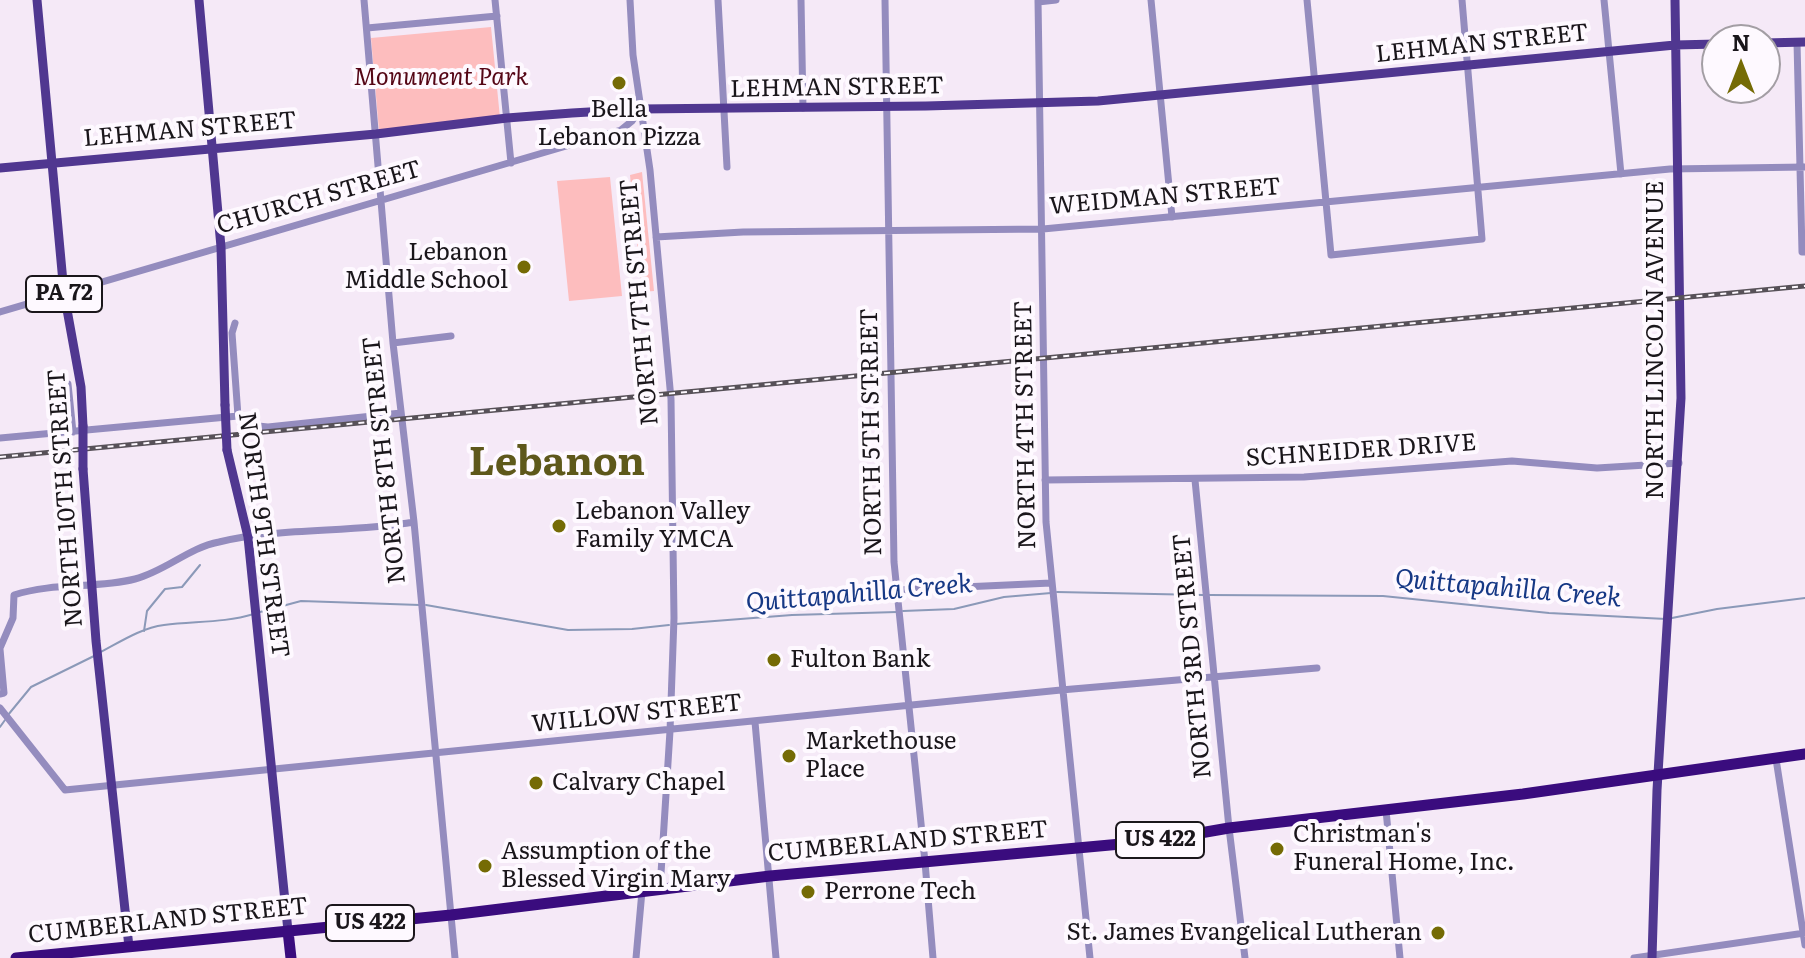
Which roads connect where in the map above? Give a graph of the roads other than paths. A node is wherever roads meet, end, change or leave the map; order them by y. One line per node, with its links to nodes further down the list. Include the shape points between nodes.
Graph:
1 (37, 0): 34 (main road, NORTH 10TH STREET / PA 72)
2 (199, 0): 33 (main road, NORTH 9TH STREET)
3 (364, 0): 17 (street, NORTH 8TH STREET)
4 (495, 0): 16 (street)
5 (630, 0): 29 (street, NORTH 7TH STREET)
6 (718, 0): 30 (street)
7 (801, 0): 28 (street)
8 (885, 0): 27 (street, NORTH 5TH STREET)
9 (1056, 0): 15 (street)
10 (1151, 0): 25 (street)
11 (1307, 0): 24 (street)
12 (1462, 0): 23 (street)
13 (1604, 0): 22 (street)
14 (1675, 0): 21 (main road, NORTH LINCOLN AVENUE)
15 (1038, 1): 26 (street, NORTH 4TH STREET)
16 (497, 16): 17 (street); 31 (street)
17 (367, 28): 32 (street, NORTH 8TH STREET)
18 (1801, 42): 19 (main road); 37 (street)
19 (1781, 43)
20 (1701, 44): 21 (main road, LEHMAN STREET)
21 (1675, 45): 22 (main road, LEHMAN STREET); 39 (main road, NORTH LINCOLN AVENUE)
22 (1608, 51): 23 (main road, LEHMAN STREET); 40 (street)
23 (1468, 67): 24 (main road, LEHMAN STREET); 41 (street)
24 (1314, 80): 25 (main road, LEHMAN STREET); 43 (street)
25 (1160, 96): 26 (main road, LEHMAN STREET); 44 (street)
26 (1041, 104): 27 (main road, LEHMAN STREET); 45 (street, NORTH 4TH STREET)
27 (886, 106): 28 (main road, LEHMAN STREET); 46 (street, NORTH 5TH STREET)
28 (803, 108): 30 (main road, LEHMAN STREET)
29 (640, 109): 30 (main road, LEHMAN STREET); 31 (main road, LEHMAN STREET); 35 (street, CHURCH STREET, via 621,130); 47 (street, NORTH 7TH STREET)
30 (724, 110): 36 (street)
31 (507, 118): 32 (main road, LEHMAN STREET); 35 (street)
32 (376, 134): 33 (main road, LEHMAN STREET); 42 (street, NORTH 8TH STREET)
33 (213, 149): 34 (main road, LEHMAN STREET); 48 (main road, NORTH 9TH STREET)
34 (52, 161): 38 (main road, LEHMAN STREET); 50 (main road, NORTH 10TH STREET / PA 72)
35 (511, 163): 42 (street, CHURCH STREET)
36 (727, 167)
37 (1802, 167): 39 (street, WEIDMAN STREET); 49 (street)
38 (0, 168)
39 (1676, 169): 40 (street, WEIDMAN STREET); 60 (main road, NORTH LINCOLN AVENUE)
40 (1621, 174): 41 (street, WEIDMAN STREET)
41 (1480, 188): 43 (street, WEIDMAN STREET); 43 (street, via 1482,239 1331,255)
42 (381, 198): 48 (street, CHURCH STREET); 54 (street, NORTH 8TH STREET)
43 (1326, 202): 44 (street, WEIDMAN STREET)
44 (1172, 217): 45 (street, WEIDMAN STREET)
45 (1043, 229): 46 (street, WEIDMAN STREET); 61 (street, NORTH 4TH STREET)
46 (888, 231): 47 (street, WEIDMAN STREET); 67 (street, NORTH 5TH STREET)
47 (656, 237): 76 (street, NORTH 7TH STREET, via 671,399)
48 (221, 247): 50 (street, CHURCH STREET); 64 (main road, NORTH 9TH STREET, bridge, via 227,450)
49 (1804, 252)
50 (64, 293): 51 (street, CHURCH STREET); 65 (main road, NORTH 10TH STREET / PA 72, bridge, via 81,387)
51 (0, 312)
52 (235, 323): 57 (street)
53 (451, 336): 54 (street)
54 (393, 343): 56 (street, NORTH 8TH STREET)
55 (68, 384): 58 (street)
56 (401, 413): 57 (street, via 268,427); 63 (street, NORTH 8TH STREET)
57 (238, 416): 58 (street)
58 (73, 432): 59 (street)
59 (0, 438)
60 (1679, 463): 62 (street, SCHNEIDER DRIVE, via 1597,468 1512,461); 81 (main road, NORTH LINCOLN AVENUE)
61 (1045, 480): 62 (street, SCHNEIDER DRIVE); 66 (street, NORTH 4TH STREET)
62 (1195, 480): 70 (street, NORTH 3RD STREET)
63 (414, 522): 64 (street); 77 (street, NORTH 8TH STREET)
64 (248, 537): 65 (street, via 204,545 136,579); 80 (main road, NORTH 9TH STREET)
65 (91, 583): 68 (street, via 14,595 13,618); 82 (main road, NORTH 10TH STREET / PA 72)
66 (1051, 589): 67 (street); 71 (street, NORTH 4TH STREET)
67 (897, 590): 73 (street, NORTH 5TH STREET)
68 (0, 648): 72 (street)
69 (1317, 668): 70 (street, WILLOW STREET)
70 (1216, 679): 71 (street, WILLOW STREET); 84 (street, NORTH 3RD STREET)
71 (1061, 690): 73 (street, WILLOW STREET); 85 (street, NORTH 4TH STREET)
72 (0, 694)
73 (909, 706): 75 (street, WILLOW STREET); 86 (street, NORTH 5TH STREET)
74 (2, 710): 82 (street, WILLOW STREET, via 65,790)
75 (755, 722): 76 (street, WILLOW STREET); 87 (street)
76 (670, 731): 77 (street, WILLOW STREET); 88 (street, NORTH 7TH STREET)
77 (436, 754): 80 (street, WILLOW STREET); 90 (street, NORTH 8TH STREET)
78 (1805, 754): 79 (highway, US 422)
79 (1776, 759): 81 (highway, US 422); 92 (street)
80 (271, 770): 82 (street, WILLOW STREET); 91 (main road, NORTH 9TH STREET)
81 (1659, 775): 83 (highway, CUMBERLAND STREET / US 422); 96 (main road, NORTH LINCOLN AVENUE)
82 (112, 785): 94 (main road, NORTH 10TH STREET / PA 72)
83 (1386, 810): 84 (highway, CUMBERLAND STREET / US 422); 105 (street)
84 (1229, 828): 85 (highway, CUMBERLAND STREET / US 422); 104 (street, NORTH 3RD STREET)
85 (1078, 848): 86 (highway, CUMBERLAND STREET / US 422); 103 (street, NORTH 4TH STREET)
86 (925, 862): 87 (highway, CUMBERLAND STREET / US 422); 102 (street, NORTH 5TH STREET)
87 (770, 876): 88 (highway, CUMBERLAND STREET / US 422); 101 (street)
88 (660, 889): 89 (highway, CUMBERLAND STREET / US 422)
89 (642, 891): 90 (highway, CUMBERLAND STREET / US 422); 100 (street)
90 (451, 915): 91 (highway, CUMBERLAND STREET / US 422); 99 (street, NORTH 8TH STREET)
91 (288, 931): 94 (highway, CUMBERLAND STREET / US 422); 98 (highway)
92 (1804, 933): 93 (street); 96 (street)
93 (1805, 945)
94 (129, 952): 95 (highway, CUMBERLAND STREET / US 422)
95 (40, 957): 97 (highway, CUMBERLAND STREET / US 422)
96 (1652, 957): 106 (street)
97 (16, 958)
98 (291, 958)
99 (455, 958)
100 (636, 958)
101 (776, 958)
102 (933, 958)
103 (1090, 958)
104 (1245, 958)
105 (1400, 958)
106 (1634, 958)

